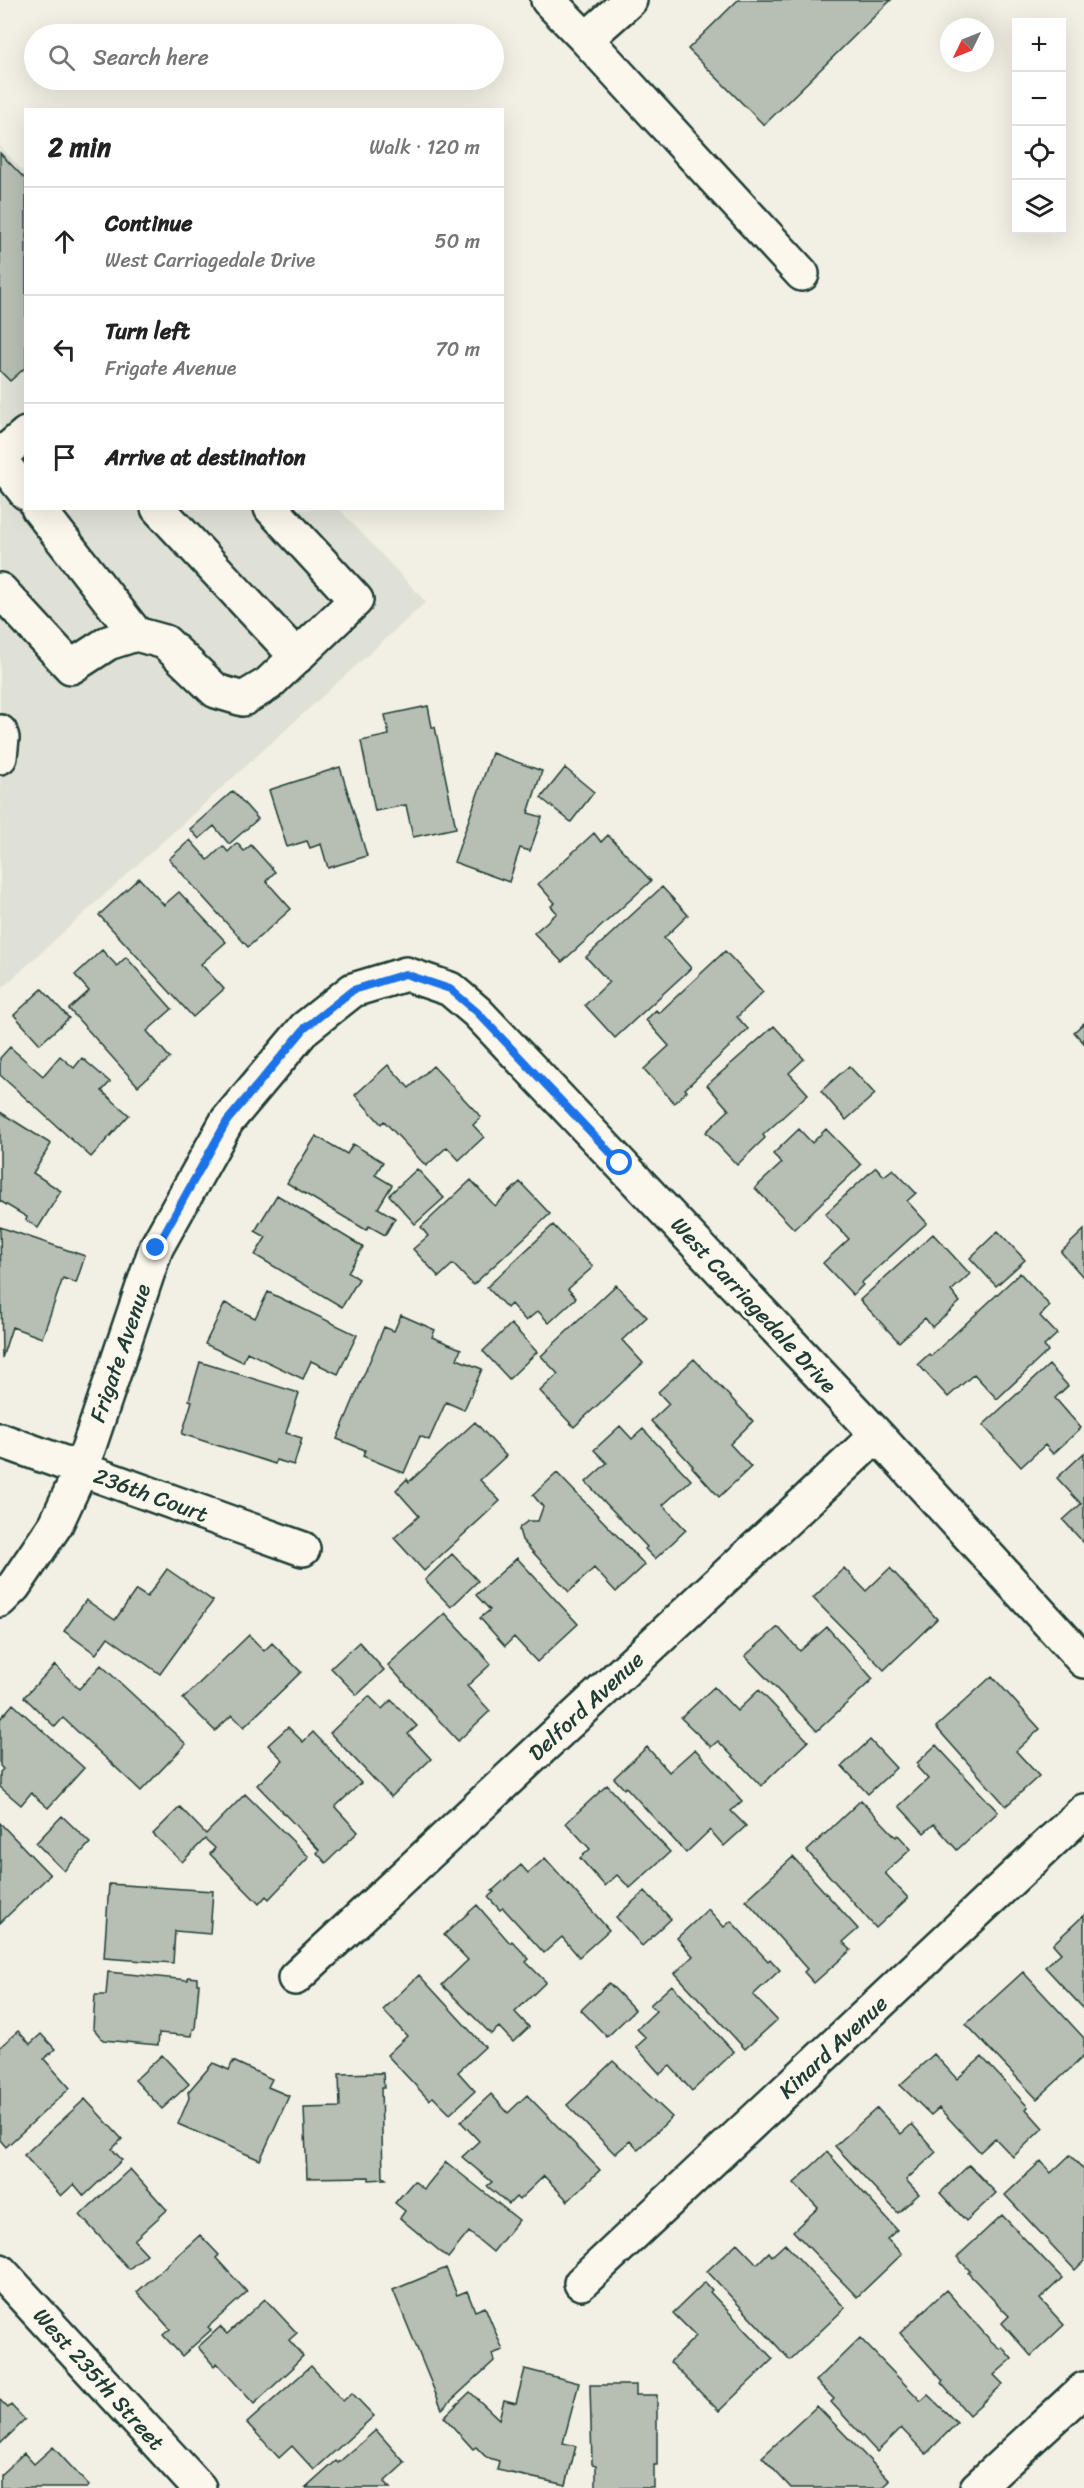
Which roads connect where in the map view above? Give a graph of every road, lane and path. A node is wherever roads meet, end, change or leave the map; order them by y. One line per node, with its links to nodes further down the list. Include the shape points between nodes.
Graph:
1 (548, 0): 3 (street)
2 (630, 0): 3 (street)
3 (586, 39): 4 (street)
4 (802, 274)
5 (24, 436): 6 (street)
6 (0, 458): 7 (street)
7 (24, 490)
8 (40, 510): 12 (street)
9 (160, 510): 13 (street)
10 (272, 510): 13 (street, via 356,600)
11 (0, 590): 12 (street, via 71,667 108,643)
12 (136, 634): 13 (street, via 165,642 216,691 243,699 268,684)
13 (297, 657)
14 (0, 732): 15 (street)
15 (0, 758)
16 (405, 974): 17 (street, West Carriagedale Drive, via 450,989 477,1012); 19 (street, Frigate Avenue, via 353,990 305,1028 227,1121 156,1248)
17 (877, 1435): 22 (street, West Carriagedale Drive); 24 (street, Delford Avenue)
18 (0, 1440): 19 (street, 236th Court)
19 (81, 1470): 20 (street, 236th Court); 21 (street, Frigate Avenue, via 57,1524)
20 (303, 1549)
21 (0, 1600)
22 (1084, 1662)
23 (1084, 1811): 26 (street, Kinard Avenue)
24 (295, 1978)
25 (0, 2271): 28 (street, West 235th Street)
26 (582, 2283)
27 (1084, 2389): 29 (street)
28 (199, 2488)
29 (977, 2488)

